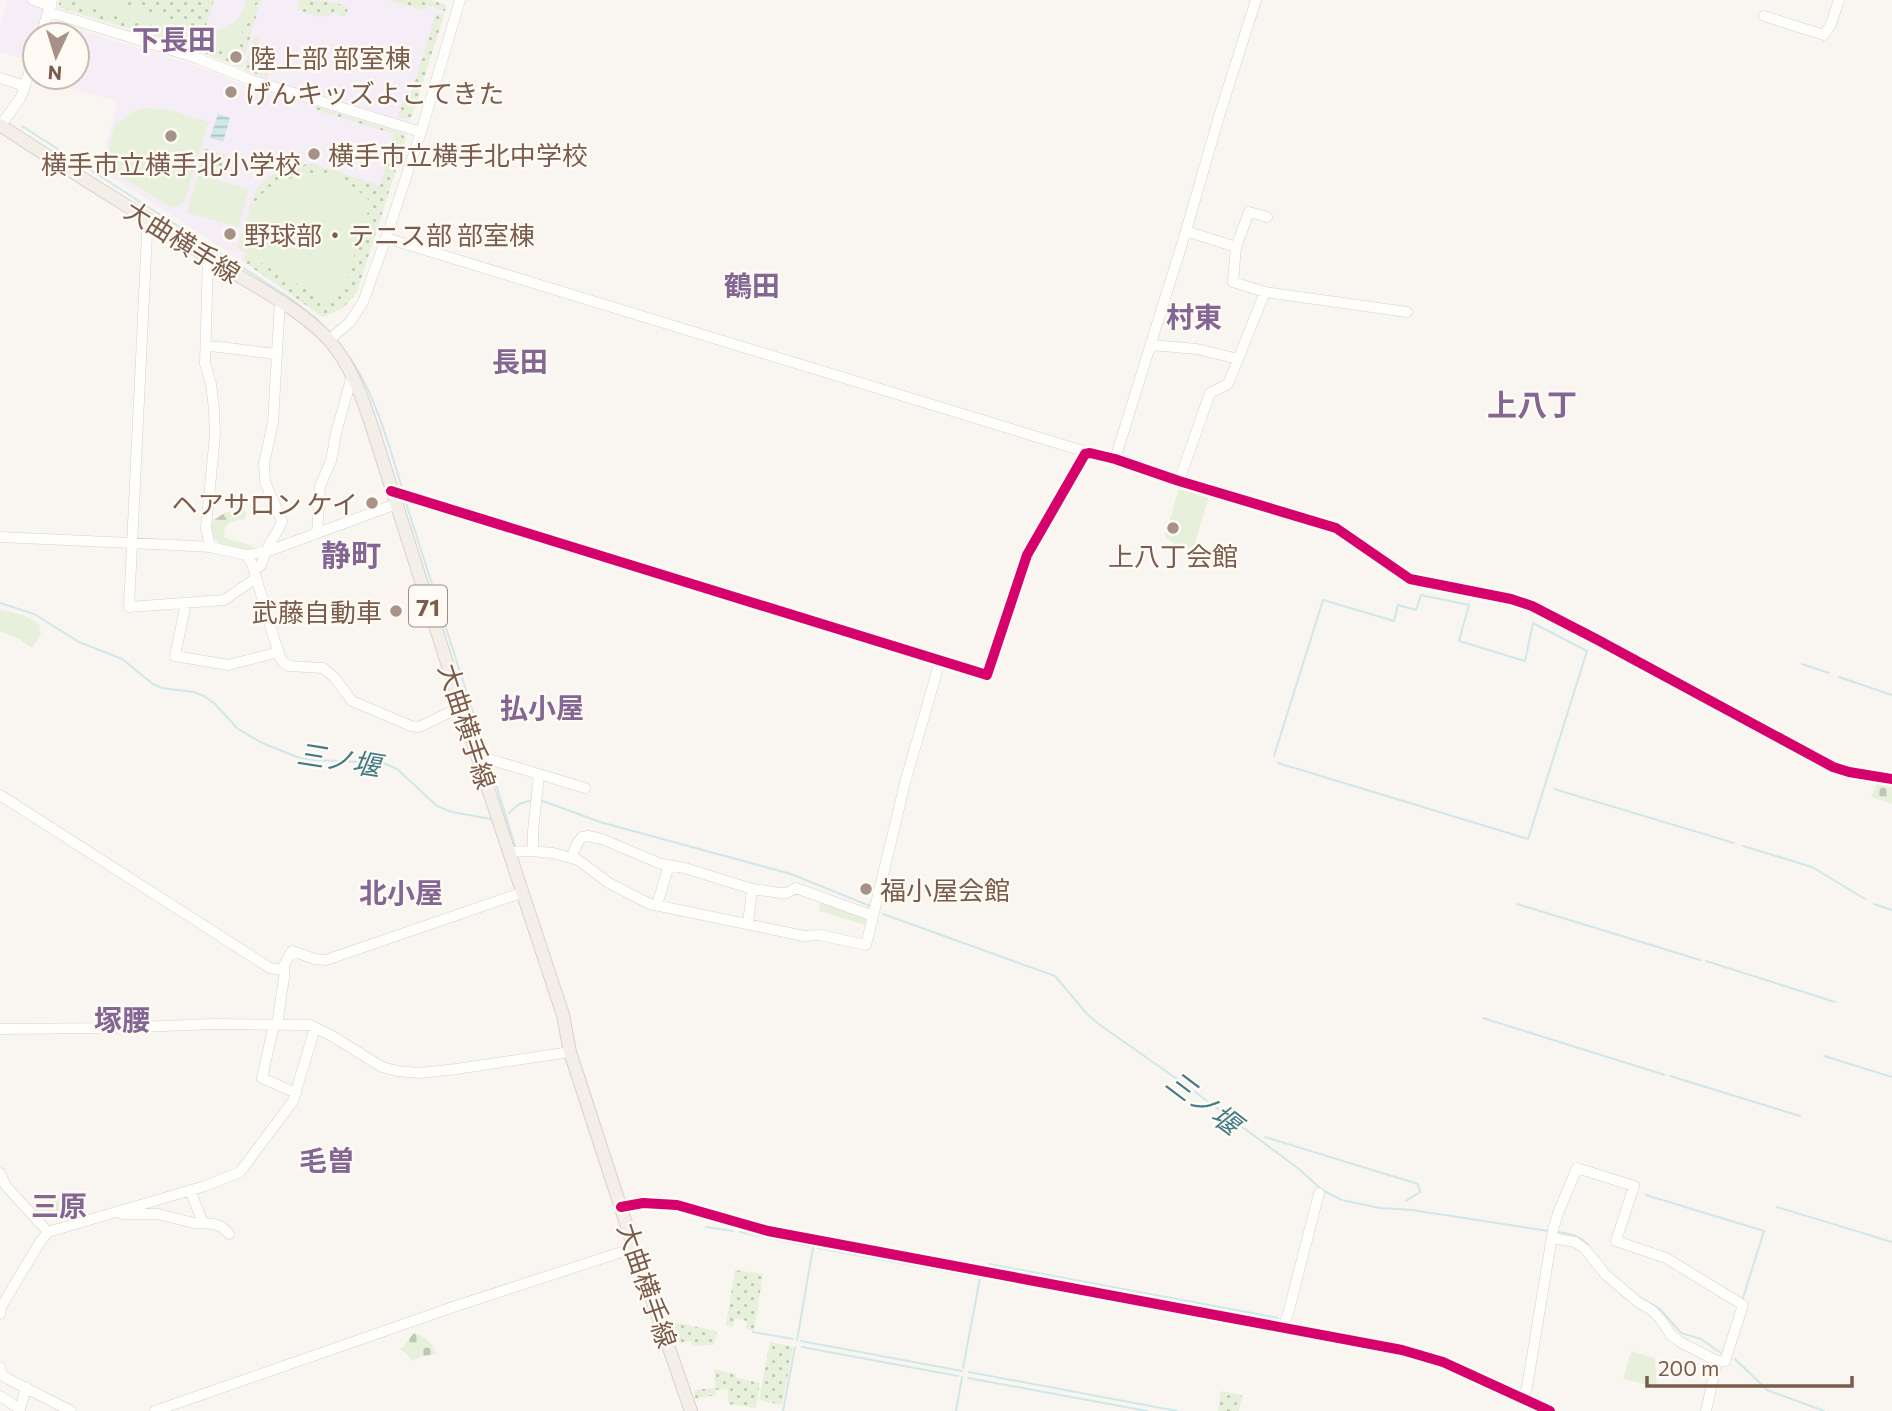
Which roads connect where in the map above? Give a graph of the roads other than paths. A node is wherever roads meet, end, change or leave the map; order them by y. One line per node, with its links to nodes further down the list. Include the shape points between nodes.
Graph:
1 (33, 0): 5 (street)
2 (460, 0): 11 (street)
3 (1256, 0): 14 (street)
4 (1839, 0): 6 (street, via 1824,35)
5 (51, 6): 11 (street, via 251,80)
6 (1764, 16)
7 (0, 78): 8 (street)
8 (21, 85)
9 (23, 91): 10 (street)
10 (1, 125): 13 (main road, 大曲横手線 / 71)
11 (421, 132): 15 (street)
12 (1267, 217): 16 (street, via 1249,212)
13 (150, 222): 17 (main road, 大曲横手線 / 71); 33 (street)
14 (1186, 231): 16 (street); 22 (street)
15 (386, 238): 21 (street, via 363,302 350,322); 27 (street)
16 (1236, 247): 18 (street, via 1233,282)
17 (208, 257): 19 (main road, 大曲横手線 / 71); 23 (street)
18 (1265, 292): 20 (street); 25 (street)
19 (280, 301): 21 (main road, 大曲横手線 / 71); 24 (street)
20 (1407, 312)
21 (329, 340): 26 (main road, 大曲横手線 / 71)
22 (1151, 345): 25 (street); 28 (street)
23 (206, 346): 24 (street); 34 (street, via 215,435 206,528)
24 (276, 354): 35 (street, via 273,422 264,464 265,482 282,521)
25 (1238, 359): 29 (street, via 1227,384 1210,393)
26 (352, 376): 30 (main road, 大曲横手線 / 71); 31 (street, via 331,461 320,486)
27 (1090, 453): 28 (street); 40 (street, via 1085,454 1027,555 987,675)
28 (1115, 459): 29 (street)
29 (1179, 481): 44 (street, via 1336,528 1410,579 1532,606 1833,767)
30 (394, 498): 31 (street); 40 (street); 41 (main road, 大曲横手線 / 71)
31 (317, 533): 35 (street)
32 (0, 537): 33 (street)
33 (134, 543): 34 (street); 38 (street, via 130,607)
34 (210, 547): 36 (street)
35 (266, 552): 36 (street); 37 (street)
36 (246, 555): 37 (street)
37 (255, 574): 38 (street, via 224,600); 39 (street)
38 (186, 603): 39 (street, via 175,656 228,665)
39 (279, 652): 41 (street, via 289,666 323,668 352,701 411,726 419,727)
40 (940, 661): 54 (street)
41 (461, 707): 42 (main road, 大曲横手線 / 71)
42 (479, 761): 43 (street, via 492,760); 48 (main road, 大曲横手線 / 71)
43 (539, 775): 45 (street); 47 (street)
44 (1892, 779)
45 (585, 788)
46 (0, 795): 56 (street, via 270,968)
47 (533, 851): 48 (street); 49 (street)
48 (509, 852): 52 (main road, 大曲横手線 / 71)
49 (571, 858): 50 (street, via 578,842 588,836); 53 (street, via 609,883)
50 (669, 865): 51 (street); 53 (street)
51 (752, 889): 54 (street, via 787,893 796,888); 55 (street)
52 (522, 893): 56 (street, via 326,960 292,951); 60 (main road, 大曲横手線 / 71, via 563,1015)
53 (657, 905): 55 (street)
54 (873, 916): 55 (street, via 866,944)
55 (748, 924)
56 (284, 970): 57 (street)
57 (275, 1024): 58 (street); 59 (street); 61 (street, via 262,1078)
58 (316, 1028): 60 (street, via 397,1071 456,1069); 61 (street)
59 (0, 1029)
60 (570, 1052): 65 (main road, 大曲横手線 / 71)
61 (296, 1093): 63 (street, via 240,1172)
62 (0, 1172): 68 (street, via 6,1186)
63 (190, 1190): 66 (street); 67 (street)
64 (1319, 1193): 73 (street)
65 (621, 1207): 71 (main road, 大曲横手線 / 71); 73 (street, via 677,1205 768,1231)
66 (111, 1213): 67 (street, via 158,1214); 68 (street)
67 (202, 1223): 69 (street, via 222,1227)
68 (48, 1232): 72 (street)
69 (229, 1234)
70 (1552, 1238): 74 (street, via 1585,1249 1606,1275 1653,1311 1671,1335); 74 (street, via 1577,1168 1634,1186 1616,1241 1666,1258 1743,1305 1725,1362); 78 (street)
71 (634, 1248): 80 (street); 81 (main road, 大曲横手線 / 71)
72 (0, 1314)
73 (1283, 1328): 78 (street, via 1423,1355)
74 (1717, 1361): 83 (street)
75 (0, 1367): 76 (street, via 2,1375)
76 (26, 1387): 77 (street, via 20,1409); 79 (street)
77 (0, 1396)
78 (1523, 1399): 82 (street)
79 (71, 1411)
80 (155, 1411)
81 (691, 1411)
82 (1550, 1411)
83 (1706, 1411)

